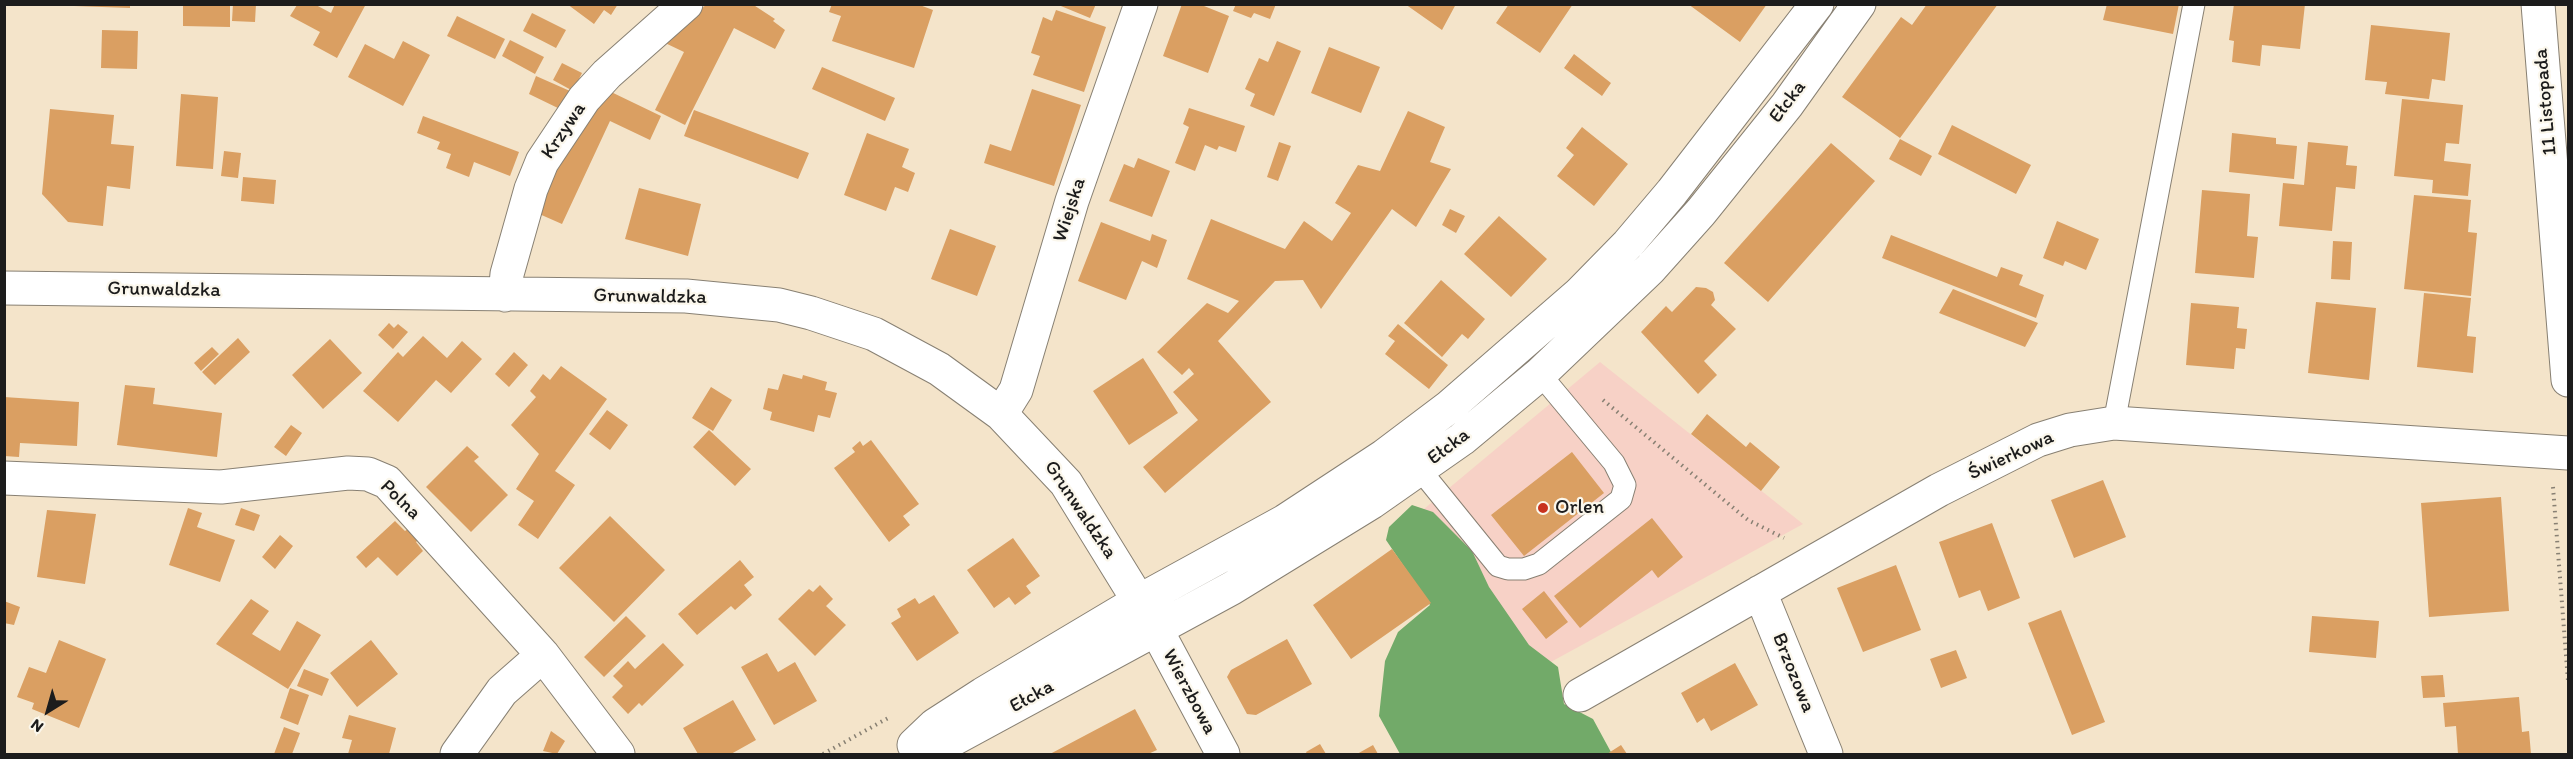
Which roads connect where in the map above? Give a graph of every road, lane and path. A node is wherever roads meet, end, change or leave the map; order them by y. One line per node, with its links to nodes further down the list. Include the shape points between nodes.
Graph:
1 (686, 4): 8 (street, Krzywa, via 607,74 584,99 548,153 531,189 507,274)
2 (1141, 4): 12 (street, Wiejska, via 1072,201 1016,390)
3 (1817, 4): 14 (street, Ełcka, via 1628,244 1522,346)
4 (1859, 4): 9 (street, Ełcka, via 1787,105 1701,212 1601,318)
5 (2194, 4): 13 (lane)
6 (2538, 4): 10 (street, 11 Listopada)
7 (4, 288): 8 (street, Grunwaldzka)
8 (505, 295): 12 (street, Grunwaldzka, via 686,296 735,299 811,313 874,334 909,351)
9 (1540, 374): 16 (street, Ełcka); 16 (lane, via 1614,463 1625,485 1620,499 1539,564 1524,569 1498,566)
10 (2568, 380)
11 (1599, 396): 18 (path, via 1748,520 1783,536)
12 (1001, 414): 20 (street, Grunwaldzka, via 1066,483)
13 (2114, 423): 15 (street, Świerkowa); 18 (street, Świerkowa, via 2038,440 1939,490)
14 (1400, 444): 16 (lane); 20 (street, Ełcka, via 1285,521)
15 (2568, 453)
16 (1419, 470): 21 (street, Ełcka, via 1301,546)
17 (4, 478): 22 (street, Polna, via 221,487 368,474 387,482)
18 (1802, 569): 19 (street, Świerkowa)
19 (1760, 592): 23 (street, Świerkowa); 31 (street, Brzozowa)
20 (1139, 601): 21 (street, Grunwaldzka); 28 (street, Ełcka, via 982,694 935,725)
21 (1156, 629): 29 (street, Ełcka); 30 (street, Wierzbowa)
22 (543, 655): 25 (street, via 502,691); 26 (street, Polna)
23 (1580, 695)
24 (898, 712): 27 (path)
25 (457, 754)
26 (618, 754)
27 (823, 754)
28 (904, 754)
29 (926, 754)
30 (1222, 754)
31 (1826, 754)

